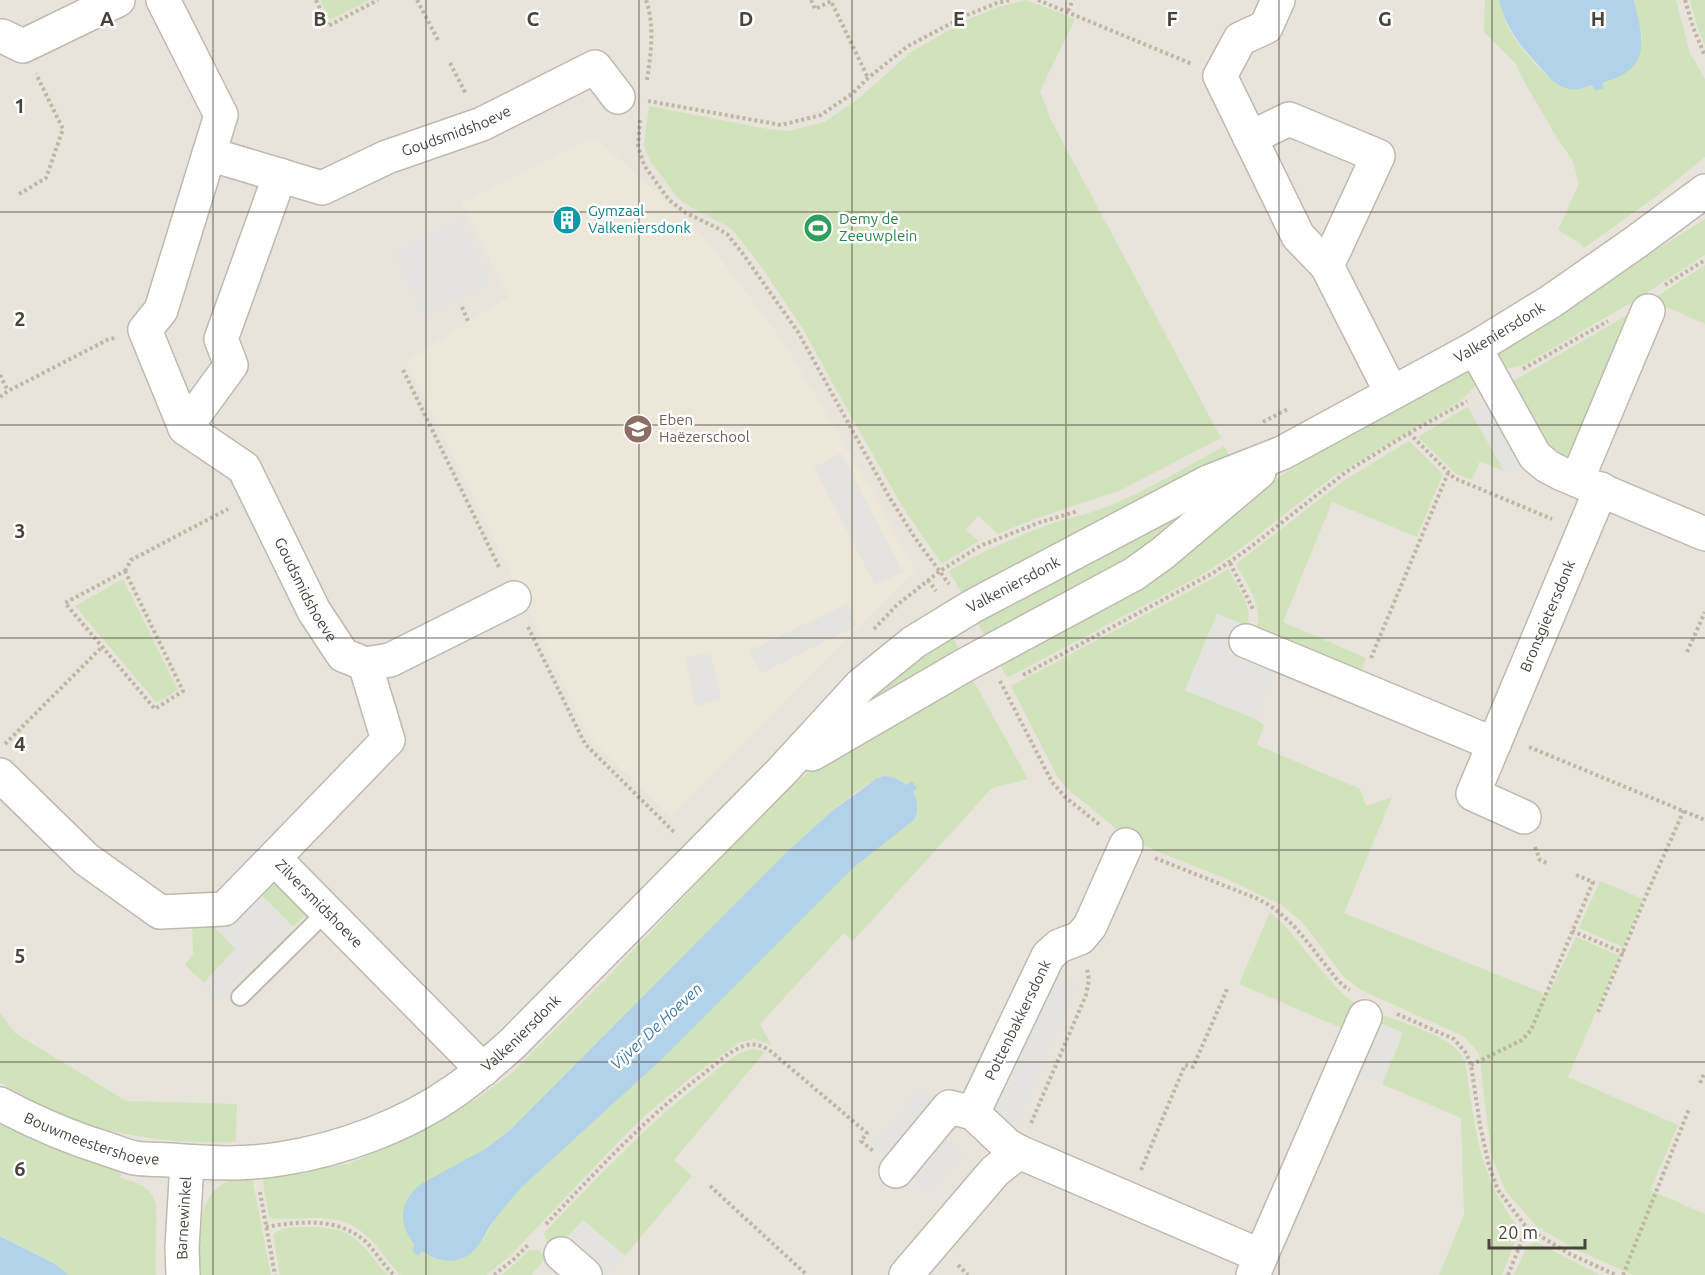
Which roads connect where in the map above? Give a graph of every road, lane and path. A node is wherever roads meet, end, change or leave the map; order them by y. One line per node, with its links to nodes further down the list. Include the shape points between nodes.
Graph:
1 (118, 0): 15 (street)
2 (163, 0): 21 (street, via 221,115)
3 (316, 0): 4 (path, via 328,26)
4 (378, 0)
5 (417, 0): 14 (path)
6 (646, 0): 19 (path, via 652,33)
7 (811, 0): 18 (path, via 815,9 831,1)
8 (1010, 0): 18 (path, via 967,15 908,46)
9 (1038, 0): 13 (path)
10 (1073, 0): 13 (path)
11 (1278, 0): 17 (street, via 1266,27 1240,39)
12 (1685, 0): 16 (path)
13 (1068, 11): 17 (path)
14 (438, 40)
15 (11, 41): 24 (path, via 63,129 46,178)
16 (1705, 56)
17 (1220, 76): 20 (street)
18 (868, 78): 19 (path, via 820,115 781,125)
19 (637, 101): 22 (street, Goudsmidshoeve, via 596,67 482,124 387,157 322,188); 50 (path, via 638,146 644,165 669,200 727,234 798,332 888,495)
20 (1250, 138): 26 (street, via 1298,236); 26 (street, via 1289,119 1378,156)
21 (209, 154): 22 (street, Goudsmidshoeve); 31 (street, via 160,310)
22 (280, 175): 39 (street, via 221,339 231,365)
23 (1705, 191): 32 (street, Valkeniersdonk, via 1550,302)
24 (19, 194)
25 (1705, 260): 27 (path)
26 (1327, 266): 37 (street)
27 (1654, 300): 43 (street, Bronsgietersdonk)
28 (462, 307): 30 (path)
29 (1614, 317): 35 (path)
30 (469, 323)
31 (145, 330): 36 (path, via 110,339); 39 (street)
32 (1475, 348): 35 (street); 37 (street, Valkeniersdonk)
33 (403, 370): 49 (path)
34 (0, 375): 36 (path)
35 (1496, 385): 40 (path); 43 (street, via 1540,461)
36 (8, 392): 38 (path)
37 (1391, 393): 41 (street, Valkeniersdonk)
38 (0, 397)
39 (185, 428): 44 (street, Goudsmidshoeve, via 244,468)
40 (1409, 433): 42 (path); 47 (path, via 1346,472)
41 (1282, 453): 50 (street, Valkeniersdonk, via 1208,482); 55 (street, Valkeniersdonk, via 1134,574)
42 (1448, 473): 45 (path); 60 (path)
43 (1589, 484): 45 (street, Bronsgietersdonk); 46 (street)
44 (257, 494): 48 (path, via 131,560); 56 (street, Goudsmidshoeve, via 314,611 344,655)
45 (1583, 532): 61 (street, Bronsgietersdonk)
46 (1705, 534)
47 (1230, 563): 52 (path, via 1253,609 1254,622); 57 (path)
48 (125, 571): 53 (path, via 66,603); 53 (path, via 183,691 155,709)
49 (514, 598): 56 (street, via 390,660); 68 (path, via 585,744)
50 (964, 611): 63 (street, Valkeniersdonk, via 875,672)
51 (1705, 612): 54 (path)
52 (1246, 641): 60 (street)
53 (102, 647): 62 (path)
54 (1688, 652)
55 (986, 654): 59 (path); 63 (street, Valkeniersdonk)
56 (365, 664): 70 (street, via 388,740)
57 (1021, 676)
58 (1011, 680): 59 (path)
59 (1002, 685): 69 (path, via 1052,782)
60 (1359, 687): 61 (street)
61 (1496, 739): 65 (path); 66 (street, Bronsgietersdonk, via 1473,794)
62 (0, 749)
63 (782, 771): 81 (street, Valkeniersdonk)
64 (0, 775): 70 (street, Zilversmidshoeve, via 86,858 160,912 224,909)
65 (1684, 810): 67 (path); 75 (path)
66 (1524, 817)
67 (1705, 820)
68 (675, 833)
69 (1126, 845): 74 (street, Pottenbakkersdonk, via 1090,926); 78 (path, via 1274,907 1344,986)
70 (274, 858): 72 (street, Zilversmidshoeve)
71 (1576, 875): 73 (path, via 1593,882)
72 (327, 911): 77 (lane); 81 (street, Zilversmidshoeve)
73 (1572, 931): 75 (path); 80 (path, via 1527,1036)
74 (1072, 941): 86 (street, Pottenbakkersdonk, via 1048,956); 87 (path, via 1086,966 1088,988)
75 (1624, 953): 79 (path)
76 (1228, 987): 92 (path, via 1193,1067 1185,1065)
77 (240, 997)
78 (1370, 1007): 80 (path, via 1454,1039); 96 (street)
79 (1598, 1012)
80 (1471, 1065): 94 (path, via 1489,1166 1498,1190)
81 (483, 1070): 89 (street, Valkeniersdonk, via 426,1108 362,1137 305,1154)
82 (1705, 1072): 83 (path)
83 (1700, 1083)
84 (0, 1104): 88 (street, Bouwmeestershoeve, via 62,1134 134,1157)
85 (1689, 1110): 104 (path)
86 (973, 1113): 87 (street); 90 (street, via 949,1107)
87 (1019, 1152): 92 (street); 101 (street, via 995,1171)
88 (187, 1162): 89 (street, Valkeniersdonk); 97 (street, Barnewinkel)
89 (254, 1162): 93 (path)
90 (896, 1171): 95 (path, via 861,1141 867,1133 773,1053 752,1044 736,1049 695,1080 621,1145)
91 (710, 1185): 100 (path)
92 (1130, 1198): 96 (street)
93 (266, 1227): 98 (path); 99 (path, via 303,1222 339,1226 365,1241)
94 (1527, 1228): 102 (path); 103 (path)
95 (562, 1253)
96 (1257, 1265)
97 (183, 1275)
98 (275, 1275)
99 (394, 1275)
100 (807, 1275)
101 (906, 1275)
102 (1508, 1275)
103 (1616, 1275)
104 (1623, 1275)

